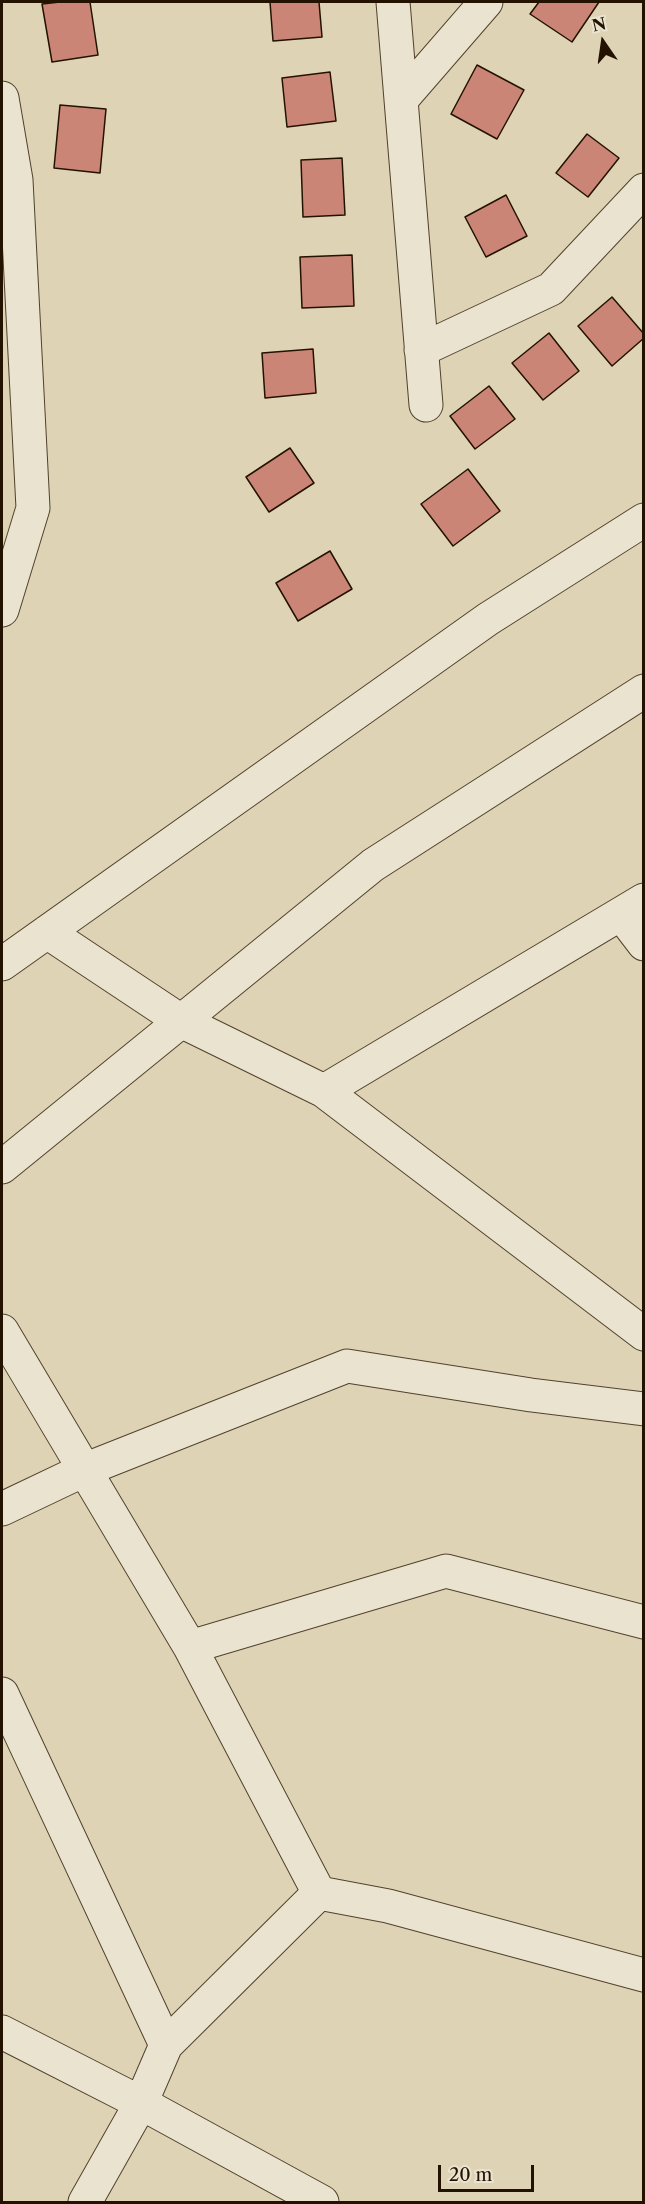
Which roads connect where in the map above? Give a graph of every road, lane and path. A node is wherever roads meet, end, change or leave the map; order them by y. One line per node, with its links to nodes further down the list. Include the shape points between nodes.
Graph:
1 (393, 2): 4 (street)
2 (486, 2): 4 (street)
3 (2, 98): 9 (street, via 16,180 33,508)
4 (401, 100): 6 (street)
5 (644, 190): 6 (street, via 551,289)
6 (421, 350): 7 (street)
7 (426, 405)
8 (644, 520): 12 (street, via 488,619)
9 (2, 610)
10 (644, 691): 15 (street, via 373,865)
11 (632, 907): 13 (street); 16 (street)
12 (47, 932): 14 (street); 15 (street)
13 (644, 944)
14 (2, 964)
15 (181, 1021): 16 (street); 17 (street)
16 (324, 1091): 19 (street)
17 (2, 1167)
18 (2, 1331): 21 (street)
19 (644, 1334)
20 (644, 1409): 21 (street, via 347,1366)
21 (84, 1470): 22 (street); 24 (street)
22 (2, 1509)
23 (644, 1622): 24 (street, via 446,1571)
24 (190, 1647): 26 (street)
25 (2, 1694): 29 (street)
26 (320, 1893): 27 (street, via 388,1906); 29 (street)
27 (644, 1975)
28 (2, 2032): 30 (street)
29 (166, 2045): 30 (street)
30 (141, 2103): 31 (street); 32 (street)
31 (85, 2202)
32 (322, 2202)

